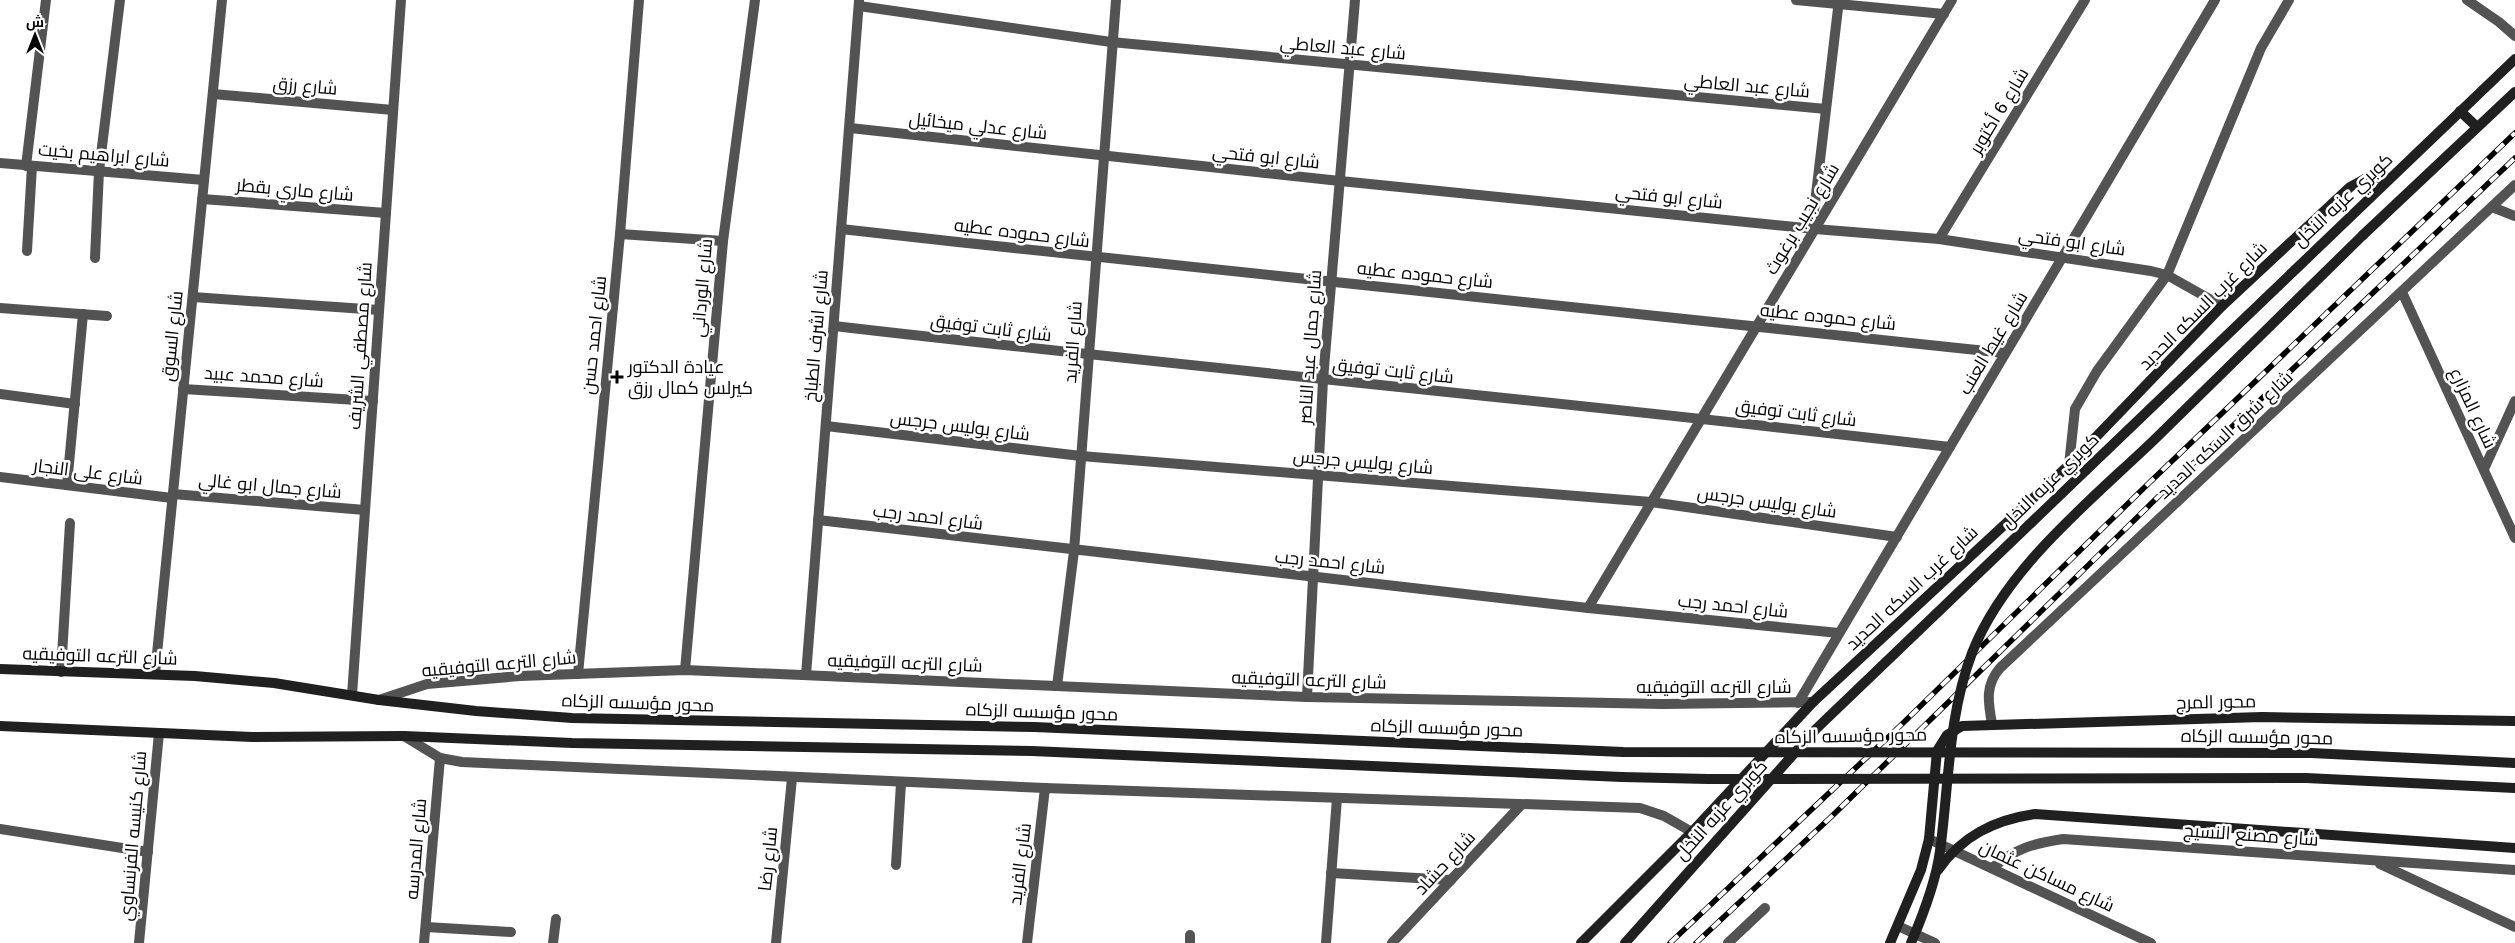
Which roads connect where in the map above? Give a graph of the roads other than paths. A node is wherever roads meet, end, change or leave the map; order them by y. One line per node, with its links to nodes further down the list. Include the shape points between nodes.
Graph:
1 (46, 0): 31 (street)
2 (120, 0): 32 (street)
3 (222, 0): 23 (street, شارع السوق)
4 (401, 0): 25 (street, شارع مصطفي الشريف)
5 (639, 0): 43 (street, شارع احمد حسن)
6 (755, 0): 45 (street, شارع الورداني)
7 (1116, 0): 19 (street, شارع الفريد)
8 (1355, 0): 21 (street, شارع جمال عبد الناصر)
9 (1796, 0): 15 (street)
10 (1952, 0): 17 (street, شارع نجيب برغوث)
11 (2086, 0): 44 (street, شارع 6 أكتوبر)
12 (2215, 0): 49 (street, شارع غيط العنب)
13 (2289, 0): 50 (street, via 2261,48)
14 (2467, 0): 18 (street)
15 (1838, 2): 17 (street); 24 (street)
16 (859, 3): 19 (street, شارع عبد العاطي); 28 (street, شارع اشرف الطباخ)
17 (1944, 14): 41 (street, شارع نجيب برغوث)
18 (2515, 36)
19 (1111, 42): 21 (street, شارع عبد العاطي); 29 (street, شارع الفريد)
20 (2515, 59): 26 (main road, كوبري عزبه النخل)
21 (1349, 64): 24 (street, شارع عبد العاطي); 35 (street, شارع جمال عبد الناصر)
22 (2515, 92): 27 (main road)
23 (213, 94): 25 (street, شارع رزق); 34 (street, شارع السوق)
24 (1826, 109): 41 (street)
25 (393, 110): 39 (street, شارع مصطفي الشريف)
26 (2460, 111): 27 (main road); 33 (main road, كوبري عزبه النخل)
27 (2477, 127): 124 (main road, bridge, via 2072,519 2010,586 1973,652 1961,687 1940,854)
28 (850, 128): 29 (street, شارع عدلي ميخائيل); 42 (street, شارع اشرف الطباخ)
29 (1103, 156): 35 (street, شارع ابو فتحي); 48 (street, شارع الفريد)
30 (0, 163): 31 (street, شارع ابراهيم بخيت)
31 (29, 166): 32 (street, شارع ابراهيم بخيت); 46 (street)
32 (99, 171): 34 (street, شارع ابراهيم بخيت); 47 (street)
33 (2389, 179): 54 (main road, شارع غرب السكه الحديد, via 2368,177 2350,186); 140 (main road, كوبري عزبه النخل, bridge, via 1816,729)
34 (204, 180): 37 (street, شارع السوق)
35 (1340, 181): 41 (street, شارع ابو فتحي); 51 (street, شارع جمال عبد الناصر)
36 (2515, 185): 38 (street, شارع شرق السكه الحديد)
37 (202, 198): 39 (street, شارع ماري بقطر); 53 (street, شارع السوق)
38 (2492, 207): 40 (street); 52 (street, شارع شرق السكه الحديد)
39 (386, 213): 56 (street, شارع مصطفي الشريف)
40 (2515, 216)
41 (1814, 228): 44 (street, شارع ابو فتحي); 59 (street, شارع نجيب برغوث)
42 (841, 229): 48 (street, شارع حموده عطيه); 60 (street, شارع اشرف الطباخ)
43 (620, 234): 45 (street); 93 (street, شارع احمد حسن)
44 (1939, 239): 49 (street, شارع ابو فتحي)
45 (722, 241): 90 (street, شارع الورداني)
46 (27, 251)
47 (95, 258)
48 (1095, 258): 51 (street, شارع حموده عطيه); 62 (street, شارع الفريد)
49 (2062, 258): 50 (street, شارع ابو فتحي, via 2125,265); 61 (street, شارع غيط العنب)
50 (2167, 275): 54 (street, شارع ابو فتحي); 73 (street, via 2097,371 2075,408)
51 (1331, 282): 59 (street, شارع حموده عطيه); 63 (street, شارع جمال عبد الناصر)
52 (2402, 292): 74 (street, شارع المزارع); 102 (street, شارع شرق السكه الحديد, via 2000,668 1988,693)
53 (193, 297): 56 (street); 64 (street, شارع السوق)
54 (2222, 306): 73 (main road, شارع غرب السكه الحديد)
55 (0, 308): 57 (street)
56 (379, 310): 66 (street, شارع مصطفي الشريف)
57 (83, 314): 58 (street); 68 (street)
58 (107, 316)
59 (1758, 325): 61 (street, شارع حموده عطيه); 69 (street, شارع نجيب برغوث)
60 (834, 326): 62 (street, شارع ثابت توفيق); 70 (street, شارع اشرف الطباخ)
61 (2005, 353): 71 (street, شارع غيط العنب)
62 (1088, 356): 63 (street, شارع ثابت توفيق); 72 (street, شارع الفريد)
63 (1323, 380): 69 (street, شارع ثابت توفيق); 75 (street, شارع جمال عبد الناصر)
64 (183, 388): 66 (street, شارع محمد عبيد); 78 (street, شارع السوق)
65 (0, 394): 68 (street)
66 (372, 401): 80 (street, شارع مصطفي الشريف)
67 (2515, 401): 74 (street)
68 (75, 404): 77 (street)
69 (1702, 418): 71 (street, شارع ثابت توفيق); 79 (street, شارع نجيب برغوث)
70 (826, 426): 72 (street, شارع بوليس جرجس); 81 (street, شارع اشرف الطباخ)
71 (1950, 447): 83 (street, شارع غيط العنب)
72 (1081, 456): 75 (street, شارع بوليس جرجس); 85 (street, شارع الفريد)
73 (2069, 465): 99 (main road, شارع غرب السكه الحديد)
74 (2484, 469): 84 (street, شارع المزارع)
75 (1318, 474): 79 (street, شارع بوليس جرجس); 86 (street, شارع جمال عبد الناصر)
76 (0, 477): 77 (street, شارع على النجار)
77 (67, 485): 78 (street, شارع على النجار)
78 (172, 496): 80 (street, شارع جمال ابو غالي); 92 (street, شارع السوق)
79 (1651, 502): 83 (street, شارع بوليس جرجس); 87 (street, شارع نجيب برغوث)
80 (365, 510): 96 (street, شارع مصطفي الشريف)
81 (818, 520): 85 (street, شارع احمد رجب); 94 (street, شارع اشرف الطباخ)
82 (70, 523): 91 (street)
83 (1897, 537): 88 (street, شارع غيط العنب)
84 (2515, 538)
85 (1074, 551): 86 (street, شارع احمد رجب); 95 (street, شارع الفريد)
86 (1313, 577): 87 (street, شارع احمد رجب); 97 (street, شارع جمال عبد الناصر)
87 (1588, 608): 88 (street, شارع احمد رجب)
88 (1839, 633): 100 (street, شارع غيط العنب)
89 (0, 669): 91 (main road, شارع الترعه التوفيقيه)
90 (685, 670): 93 (street, شارع الترعه التوفيقيه); 94 (street, شارع الترعه التوفيقيه)
91 (61, 672): 92 (main road, شارع الترعه التوفيقيه)
92 (155, 674): 96 (main road, شارع الترعه التوفيقيه, via 244,680)
93 (578, 674): 98 (street, شارع الترعه التوفيقيه, via 427,684)
94 (806, 675): 95 (street, شارع الترعه التوفيقيه)
95 (1058, 686): 97 (street, شارع الترعه التوفيقيه)
96 (352, 695): 98 (main road, شارع الترعه التوفيقيه)
97 (1307, 697): 100 (street, شارع الترعه التوفيقيه, via 1662,704)
98 (379, 700): 107 (main road, محور مؤسسه الزكاه, bridge, via 572,718 1034,727 1623,752 2311,753)
99 (1813, 702): 100 (street, شارع الترعه التوفيقيه); 115 (main road, شارع غرب السكه الحديد)
100 (1798, 703)
101 (2515, 721): 102 (main road, محور المرج, via 2271,717)
102 (1992, 724): 116 (main road, محور المرج, via 1954,730 1941,742 1936,759)
103 (0, 726): 104 (main road)
104 (159, 733): 105 (main road, via 298,738); 118 (street, شارع كنيسه الفرنساوي)
105 (404, 736): 106 (street); 111 (main road, bridge, via 582,743 1032,751 1622,777 2306,778)
106 (440, 758): 108 (street, via 462,762); 129 (street, شارع المدرسه)
107 (2515, 763)
108 (792, 778): 109 (street); 135 (street, شارع رضا)
109 (901, 783): 110 (street); 120 (street)
110 (1045, 788): 112 (street); 136 (street, شارع الفريد)
111 (2515, 788)
112 (1337, 798): 113 (street); 123 (street)
113 (1521, 804): 115 (street, via 1640,808 1664,816); 125 (street, شارع حشاد)
114 (0, 830): 118 (street)
115 (1692, 832): 139 (main road, شارع غرب السكه الحديد)
116 (1929, 839): 121 (street, شارع مساكن عثمان); 128 (main road, via 1922,870)
117 (2515, 848): 124 (main road, bridge, via 2035,814 1995,823 1977,832 1951,854)
118 (148, 852): 132 (street, شارع كنيسه الفرنساوي)
119 (2374, 861): 121 (street, شارع مصنع النسيج, via 2063,839 2012,852); 122 (street, شارع مصنع النسيج); 130 (street)
120 (896, 865)
121 (1992, 868): 145 (street, شارع مساكن عثمان)
122 (2515, 870)
123 (1331, 873): 125 (street); 137 (street)
124 (1934, 875): 143 (main road, bridge)
125 (1451, 880): 138 (street, شارع حشاد)
126 (1765, 908): 141 (street)
127 (556, 919): 134 (street)
128 (1898, 926): 142 (main road); 144 (street)
129 (426, 927): 131 (street); 133 (street, شارع المدرسه)
130 (2515, 927)
131 (511, 932)
132 (139, 943)
133 (424, 943)
134 (553, 943)
135 (776, 943)
136 (1027, 943)
137 (1326, 943)
138 (1392, 943)
139 (1581, 943)
140 (1625, 943)
141 (1728, 943)
142 (1890, 943)
143 (1910, 943)
144 (1935, 943)
145 (2151, 943)

